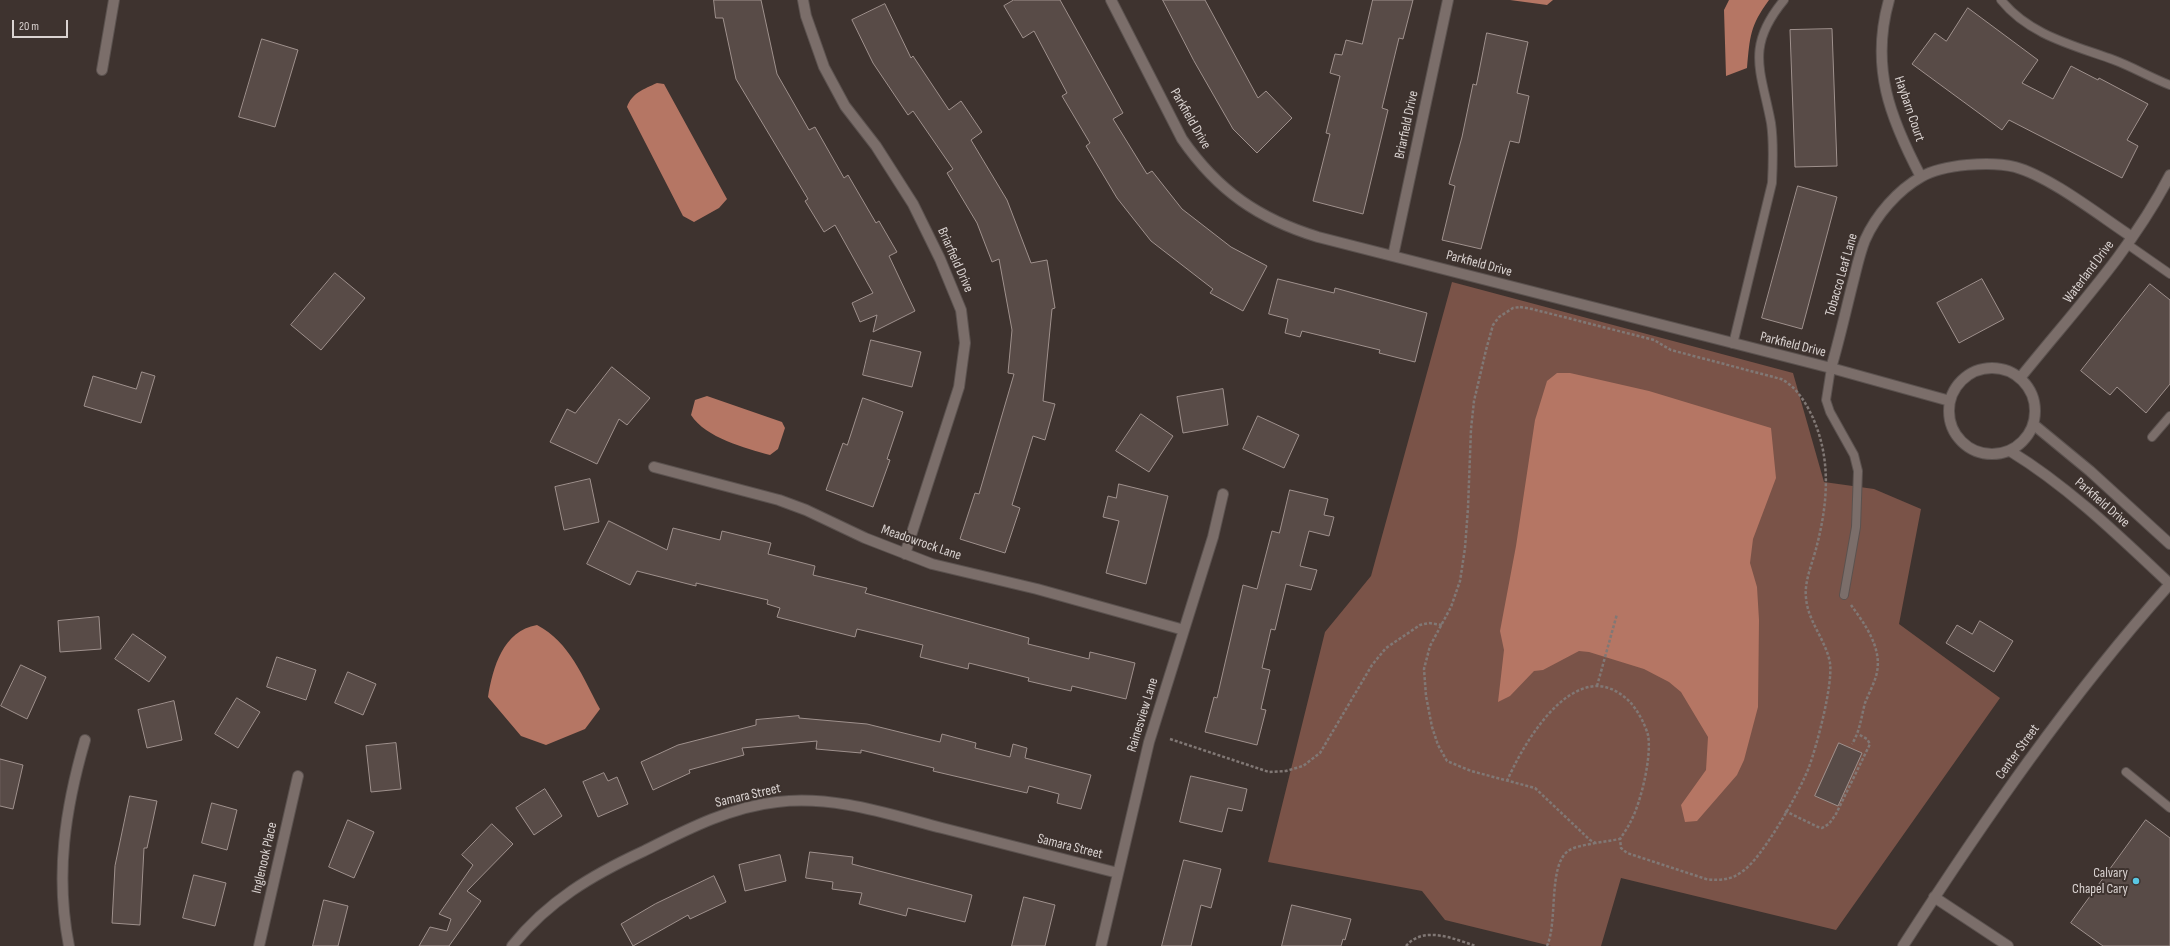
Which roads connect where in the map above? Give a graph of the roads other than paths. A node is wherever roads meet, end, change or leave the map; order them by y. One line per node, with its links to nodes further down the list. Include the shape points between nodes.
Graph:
1 (114, 0): 8 (street)
2 (803, 0): 26 (street, Briarfield Drive, via 824,67 845,106 876,146 913,204 961,310 965,343 959,387)
3 (1111, 0): 13 (street, Parkfield Drive, via 1182,139 1213,178 1246,205 1290,228)
4 (1448, 0): 13 (street, Briarfield Drive)
5 (1784, 0): 15 (lane, via 1770,16 1760,45 1758,63 1771,124 1774,158 1772,184)
6 (1889, 0): 11 (street, Haybarn Court, via 1883,20 1880,56 1882,74 1894,118)
7 (2001, 0): 9 (lane, via 2022,21 2044,34)
8 (102, 70)
9 (2170, 85)
10 (2170, 176): 12 (street, Waterland Drive)
11 (1921, 177): 12 (street, Tobacco Leaf Lane, via 1966,165 2015,167 2060,189); 16 (street, Tobacco Leaf Lane, via 1881,213 1865,240)
12 (2130, 240): 14 (lane); 17 (street, Waterland Drive, via 2082,306)
13 (1393, 256): 15 (street, Parkfield Drive)
14 (2170, 274)
15 (1733, 344): 16 (street, Parkfield Drive)
16 (1831, 368): 18 (street, Parkfield Drive); 28 (lane, via 1826,400 1854,455 1858,471 1856,527)
17 (2020, 378): 18 (street, via 2009,371 1995,368 1980,370 1967,376 1956,387); 20 (street, via 2034,400 2036,412)
18 (1950, 401): 22 (street, via 1949,414 1960,440 1970,448 1983,453 1997,454)
19 (2170, 416): 21 (lane)
20 (2033, 424): 22 (street, via 2028,435); 25 (street, Parkfield Drive, via 2090,471)
21 (2152, 437)
22 (2010, 451): 27 (street, Parkfield Drive, via 2037,467 2062,487)
23 (654, 467): 26 (street, Meadowrock Lane, via 779,500)
24 (1223, 494): 29 (street, Rainesview Lane, via 1213,537)
25 (2170, 544)
26 (905, 554): 29 (street, Meadowrock Lane, via 932,564 1037,589)
27 (2170, 584): 35 (street, Center Street, via 2130,628 2054,727 1983,824)
28 (1844, 595)
29 (1184, 630): 34 (street, Rainesview Lane, via 1149,742)
30 (85, 740): 36 (street, via 72,784 62,856 63,911)
31 (2126, 772): 33 (lane)
32 (298, 776): 37 (street, Inglenook Place)
33 (2170, 808)
34 (1118, 873): 38 (street, Samara Street, via 853,805 799,800 776,802 707,821 611,866 553,903 526,928); 39 (street, Rainesview Lane)
35 (1934, 897): 40 (street, Center Street); 41 (street)
36 (69, 946)
37 (259, 946)
38 (512, 946)
39 (1101, 946)
40 (1903, 946)
41 (2008, 946)

